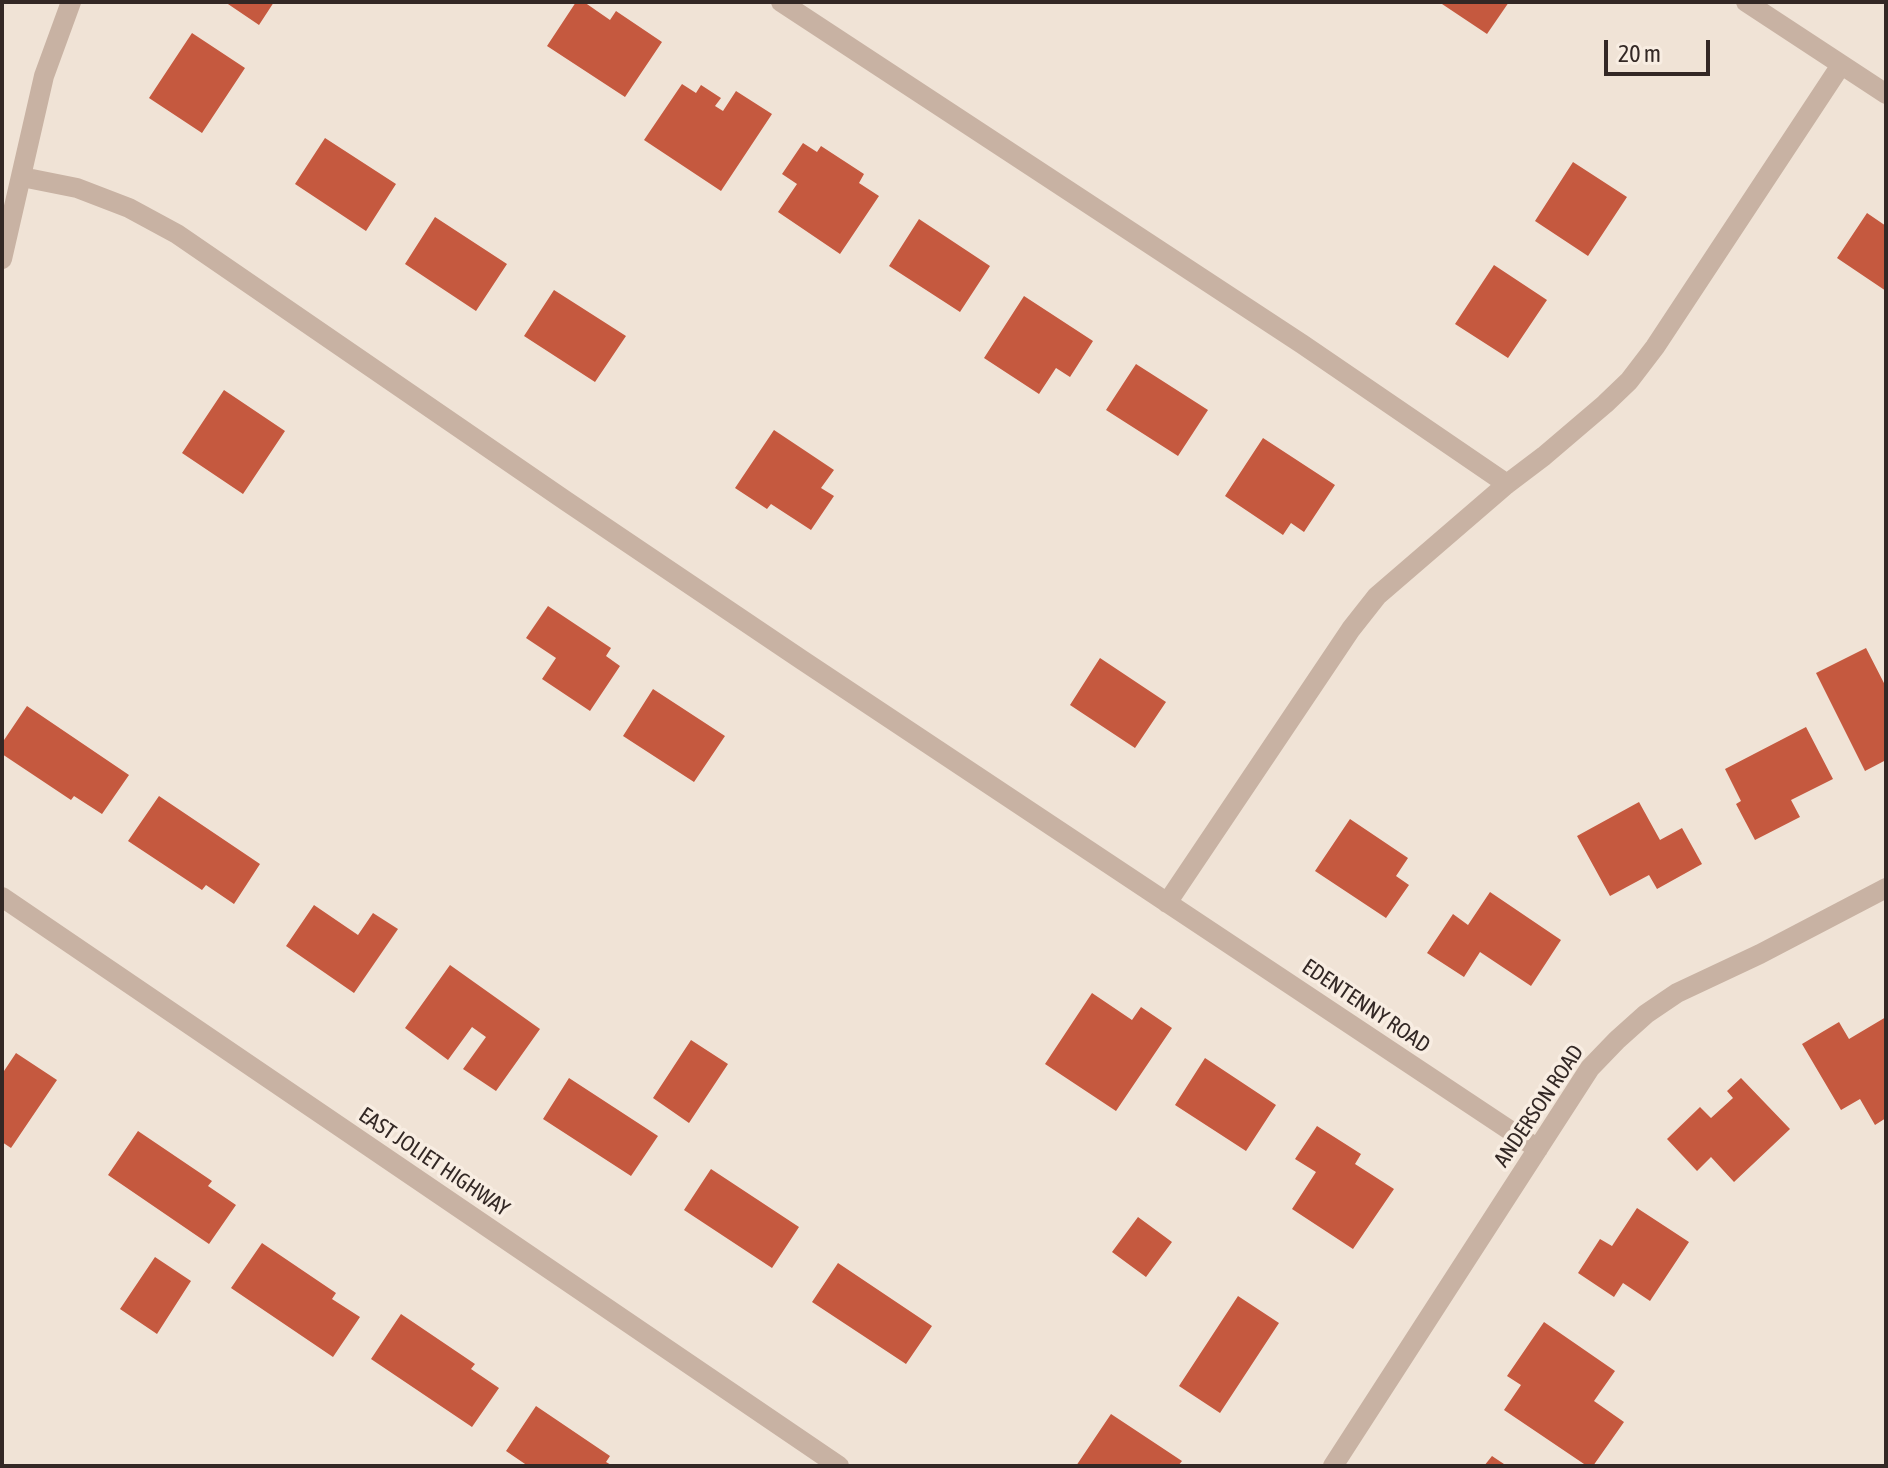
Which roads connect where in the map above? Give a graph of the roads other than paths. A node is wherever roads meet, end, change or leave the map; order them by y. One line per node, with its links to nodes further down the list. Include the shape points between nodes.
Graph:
1 (71, 2): 6 (street, via 44,76)
2 (781, 2): 8 (street)
3 (1746, 2): 4 (street)
4 (1841, 65): 5 (street); 8 (street, via 1629,381)
5 (1886, 94)
6 (22, 177): 7 (street); 11 (street, EDENTENNY ROAD, via 77,188 177,234)
7 (2, 259)
8 (1507, 484): 11 (street, via 1377,596)
9 (1886, 888): 12 (street, ANDERSON ROAD, via 1677,993 1646,1014 1590,1068)
10 (2, 897): 13 (street, EAST JOLIET HIGHWAY)
11 (1167, 903): 12 (street, EDENTENNY ROAD)
12 (1538, 1149): 14 (street, ANDERSON ROAD)
13 (839, 1466)
14 (1333, 1466)

